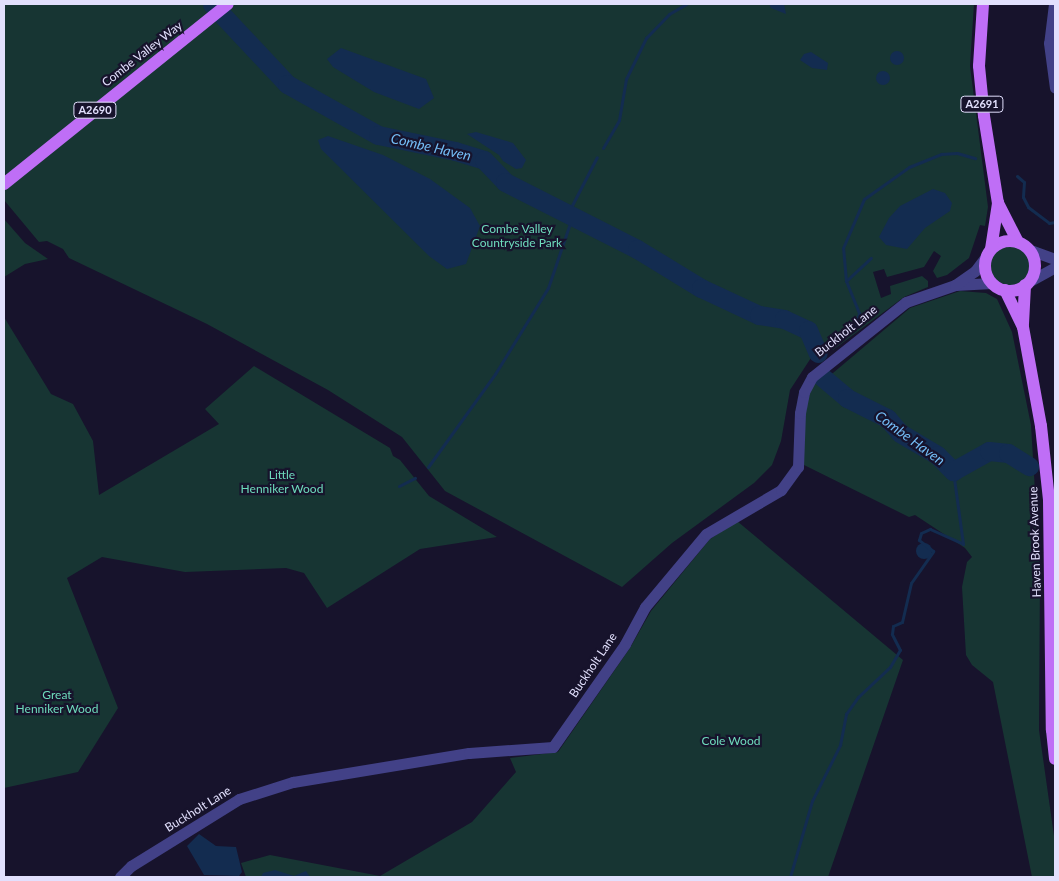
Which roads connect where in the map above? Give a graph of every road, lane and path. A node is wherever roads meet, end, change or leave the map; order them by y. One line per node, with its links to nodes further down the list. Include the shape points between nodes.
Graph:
1 (228, 4): 5 (main road, Combe Valley Way / A2690)
2 (983, 4): 6 (main road, A2691, via 980,88)
3 (1054, 4): 4 (street, via 1049,43)
4 (1055, 88)
5 (4, 184)
6 (998, 203): 7 (main road, A2691); 9 (main road, A2691)
7 (1018, 242): 8 (main road); 9 (main road, via 1003,242)
8 (1030, 250): 10 (street); 13 (main road, via 1035,263)
9 (989, 252): 12 (main road, via 986,270); 14 (street, Buckholt Lane, via 975,271)
10 (1055, 260)
11 (1055, 267): 13 (street)
12 (992, 283): 14 (street, Buckholt Lane); 15 (main road)
13 (1028, 283): 15 (main road); 16 (main road, Haven Brook Avenue)
14 (956, 285): 18 (street, Buckholt Lane, via 906,302 812,377 804,392 800,413 798,467 781,490 706,534 645,607 625,644 553,747 469,753 293,782 239,799 131,866)
15 (1005, 290): 16 (main road, Haven Brook Avenue)
16 (1023, 327): 17 (main road, Haven Brook Avenue, via 1041,426 1049,500)
17 (1055, 759)
18 (120, 877)

